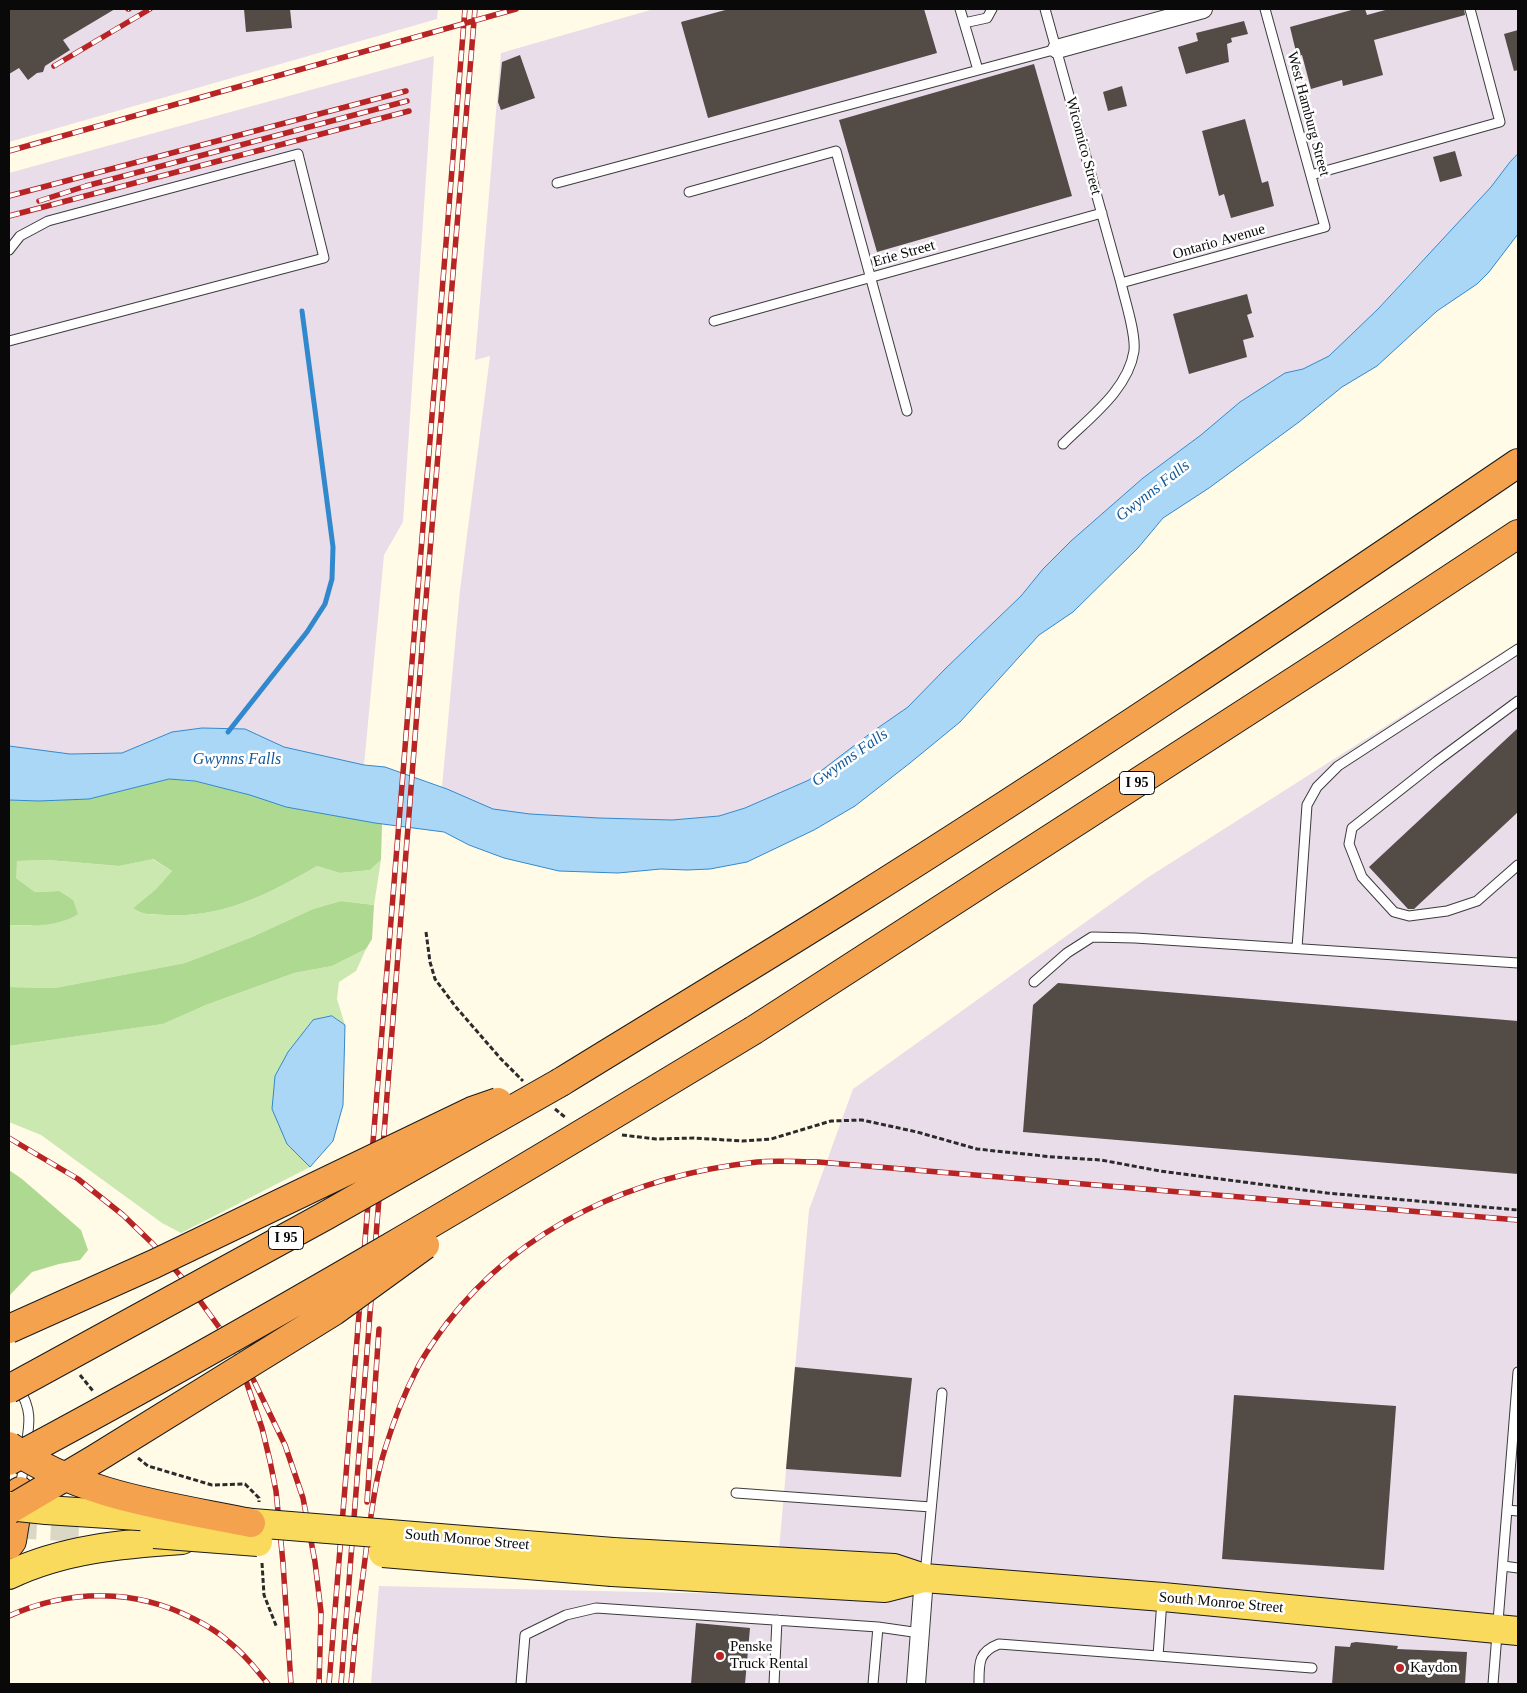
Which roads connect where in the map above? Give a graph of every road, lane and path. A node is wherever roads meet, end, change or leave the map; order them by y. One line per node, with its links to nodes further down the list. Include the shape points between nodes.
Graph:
1 (960, 9): 7 (lane)
2 (992, 9): 7 (lane, via 987,18)
3 (1045, 9): 8 (lane, Wicomico Street)
4 (1203, 9): 8 (street)
5 (1265, 9): 10 (lane, West Hamburg Street)
6 (1470, 9): 10 (lane, via 1500,122)
7 (964, 23): 9 (lane)
8 (1057, 49): 9 (lane); 13 (lane, Wicomico Street)
9 (978, 70): 11 (lane)
10 (1311, 175): 14 (lane, West Hamburg Street)
11 (557, 183)
12 (689, 192): 16 (lane, via 836,151)
13 (1102, 214): 16 (lane, Erie Street); 17 (lane, Wicomico Street)
14 (1325, 227): 17 (lane, Ontario Avenue)
15 (9, 250): 19 (lane, via 20,236 48,221 298,154 324,258)
16 (871, 278): 18 (lane, Erie Street); 20 (lane)
17 (1121, 283): 21 (lane, Wicomico Street, via 1134,350 1129,371 1114,394)
18 (714, 321)
19 (9, 341)
20 (907, 411)
21 (1063, 444)
22 (1518, 463): 32 (highway, I 95, via 1050,776)
23 (1518, 534): 35 (highway, I 95, bridge, via 754,1030)
24 (1518, 649): 28 (lane, via 1338,766 1317,787 1307,805)
25 (1518, 701): 26 (lane, via 1352,828 1349,844 1362,877 1394,912 1409,916 1447,911 1477,901)
26 (1518, 865)
27 (426, 932): 31 (path, via 435,979 488,1044)
28 (1297, 948): 29 (lane); 30 (lane, via 1092,936)
29 (1518, 963)
30 (1034, 982)
31 (528, 1086)
32 (555, 1093): 33 (path); 37 (highway, bridge, via 520,1093 472,1112); 41 (highway, I 95, bridge)
33 (574, 1121)
34 (616, 1134): 36 (path, via 656,1139 742,1141 771,1139 831,1121 862,1120 977,1149 1101,1160 1327,1193)
35 (525, 1169): 48 (highway, I 95, bridge, via 219,1346); 50 (highway, bridge, via 334,1311 103,1454)
36 (1518, 1210)
37 (9, 1330)
38 (1518, 1372): 44 (lane)
39 (79, 1374): 43 (path)
40 (9, 1376): 50 (lane, via 25,1399 30,1419)
41 (9, 1389)
42 (942, 1393): 51 (lane)
43 (98, 1397)
44 (1517, 1398): 46 (lane)
45 (9, 1445): 54 (highway, bridge, via 50,1470 111,1494)
46 (1515, 1449): 52 (lane)
47 (133, 1454): 54 (path, via 148,1466 212,1485 245,1484 259,1498)
48 (9, 1461)
49 (736, 1493): 51 (lane)
50 (12, 1499): 54 (main road, South Monroe Street, bridge, via 46,1510); 57 (highway, via 12,1541)
51 (931, 1507): 63 (lane)
52 (1507, 1510): 53 (lane); 60 (lane)
53 (1518, 1511)
54 (255, 1515): 59 (main road, South Monroe Street, bridge)
55 (83, 1528): 56 (main road, South Monroe Street, bridge)
56 (213, 1538): 59 (main road, South Monroe Street, bridge); 62 (main road, bridge, via 119,1545 71,1553)
57 (9, 1545)
58 (262, 1556): 67 (path, via 264,1594)
59 (612, 1562): 63 (main road, South Monroe Street, via 894,1568)
60 (1503, 1566): 61 (lane); 68 (lane)
61 (1518, 1568)
62 (9, 1575)
63 (924, 1578): 64 (main road, South Monroe Street); 69 (street)
64 (1162, 1597): 68 (main road, South Monroe Street); 70 (lane)
65 (777, 1620): 66 (lane); 72 (lane, via 596,1608 566,1615 525,1635); 73 (lane)
66 (878, 1627): 69 (lane); 74 (lane)
67 (277, 1628)
68 (1508, 1630): 77 (lane)
69 (920, 1633): 75 (street)
70 (1158, 1656): 71 (lane); 76 (lane, via 1000,1644 984,1653 979,1663)
71 (1312, 1668)
72 (521, 1684)
73 (774, 1684)
74 (873, 1684)
75 (916, 1684)
76 (979, 1684)
77 (1493, 1684)

